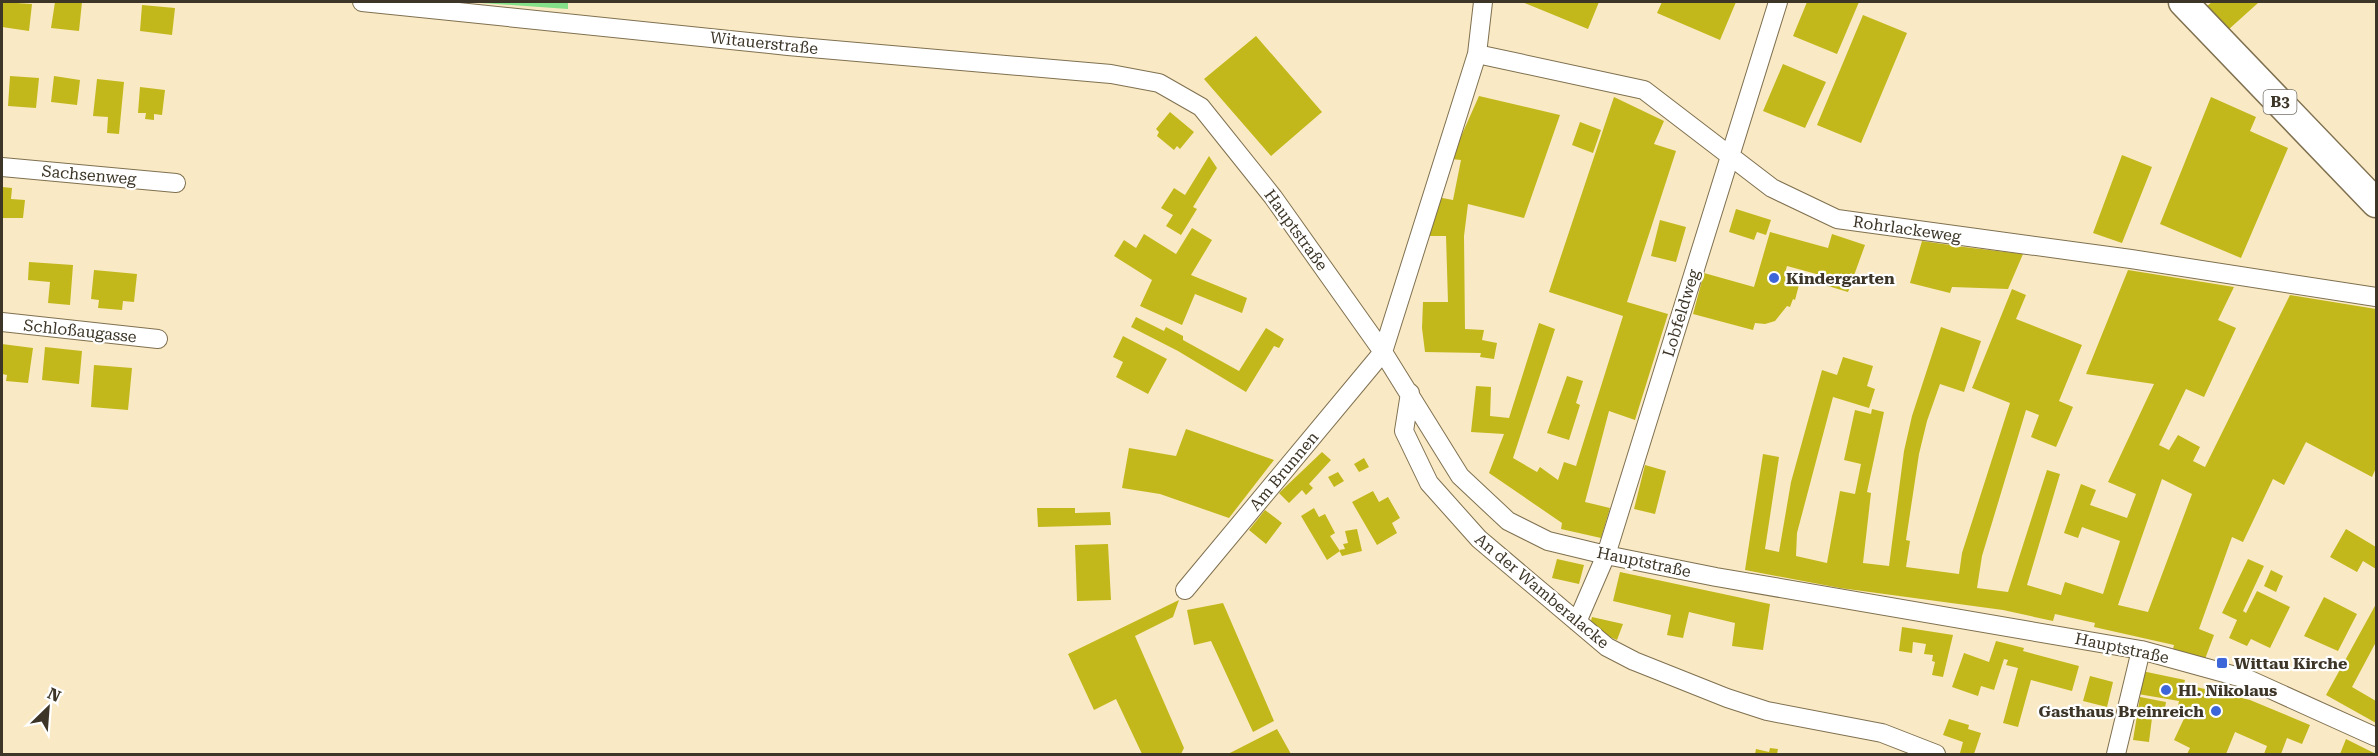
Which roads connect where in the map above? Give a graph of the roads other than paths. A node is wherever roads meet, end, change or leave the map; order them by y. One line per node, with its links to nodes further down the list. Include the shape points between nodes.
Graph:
1 (362, 2): 6 (street, Witauerstraße, via 788,46)
2 (1483, 2): 5 (street)
3 (1778, 2): 7 (street, Lobfeldweg)
4 (2183, 2): 10 (main road, B3)
5 (1477, 54): 7 (street, Rohrlackeweg, via 1644,90); 14 (street)
6 (1111, 74): 14 (street, Hauptstraße, via 1159,83 1201,107 1273,196)
7 (1730, 154): 11 (street, Rohrlackeweg, via 1772,188 1837,219); 16 (street, Lobfeldweg)
8 (2, 167): 9 (street, Sachsenweg)
9 (176, 183)
10 (2376, 203)
11 (2376, 297)
12 (2, 322): 13 (street, Schloßaugasse)
13 (158, 339)
14 (1383, 352): 15 (street, Hauptstraße); 17 (street, Am Brunnen)
15 (1410, 393): 16 (street, Hauptstraße, via 1460,476 1508,522 1548,541); 18 (street, An der Wamberalacke, via 1404,431 1429,483 1479,539)
16 (1606, 555): 18 (street, Lobfeldweg); 19 (street, Hauptstraße)
17 (1185, 590)
18 (1578, 622): 21 (street, An der Wamberalacke, via 1607,647 1634,661 1727,698 1767,711 1882,733)
19 (2141, 650): 20 (street, Hauptstraße, via 2250,680); 22 (street)
20 (2376, 737)
21 (1936, 754)
22 (2116, 754)

